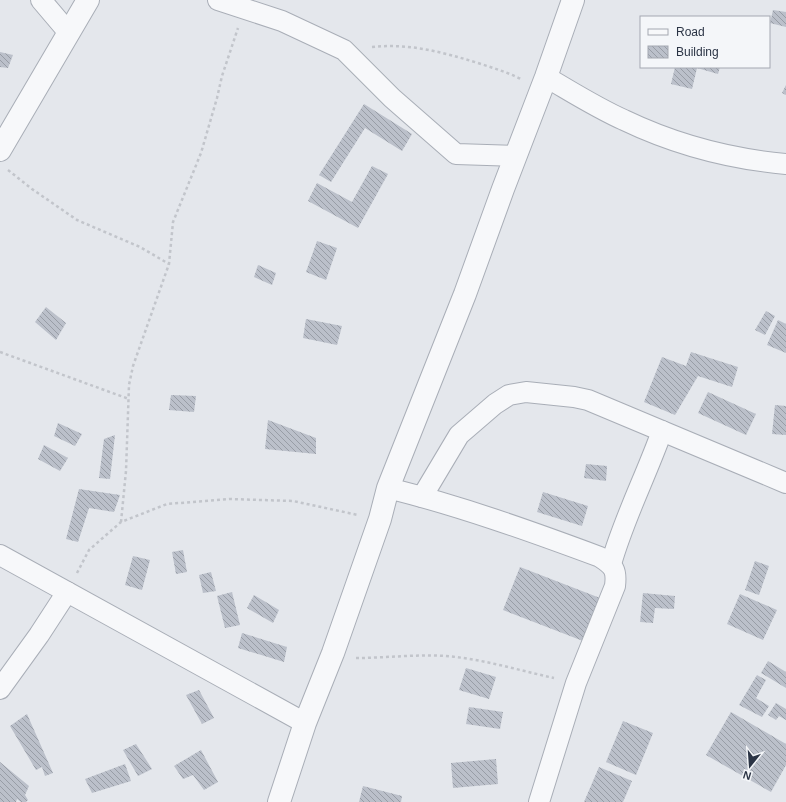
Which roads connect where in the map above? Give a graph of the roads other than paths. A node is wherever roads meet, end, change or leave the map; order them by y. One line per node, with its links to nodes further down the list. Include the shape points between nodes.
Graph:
1 (41, 0): 5 (street)
2 (88, 0): 5 (street)
3 (218, 0): 7 (street, via 282,21 344,50 392,98 456,154)
4 (574, 0): 6 (street)
5 (69, 33): 8 (street)
6 (544, 83): 7 (street); 9 (street, via 674,141 762,162)
7 (516, 156): 12 (street, via 465,294)
8 (3, 159)
9 (786, 164)
10 (662, 431): 11 (street); 13 (street, via 588,400 526,392 509,395 459,435); 15 (street, via 618,539)
11 (786, 483)
12 (388, 488): 13 (street); 18 (street, via 380,519 333,653)
13 (422, 497): 15 (street, via 512,525 600,557)
14 (0, 555): 16 (street)
15 (611, 564): 20 (street, via 616,574 615,586 576,683)
16 (67, 592): 17 (street, via 40,635); 18 (street)
17 (0, 689)
18 (305, 723): 19 (street)
19 (279, 802)
20 (539, 802)

